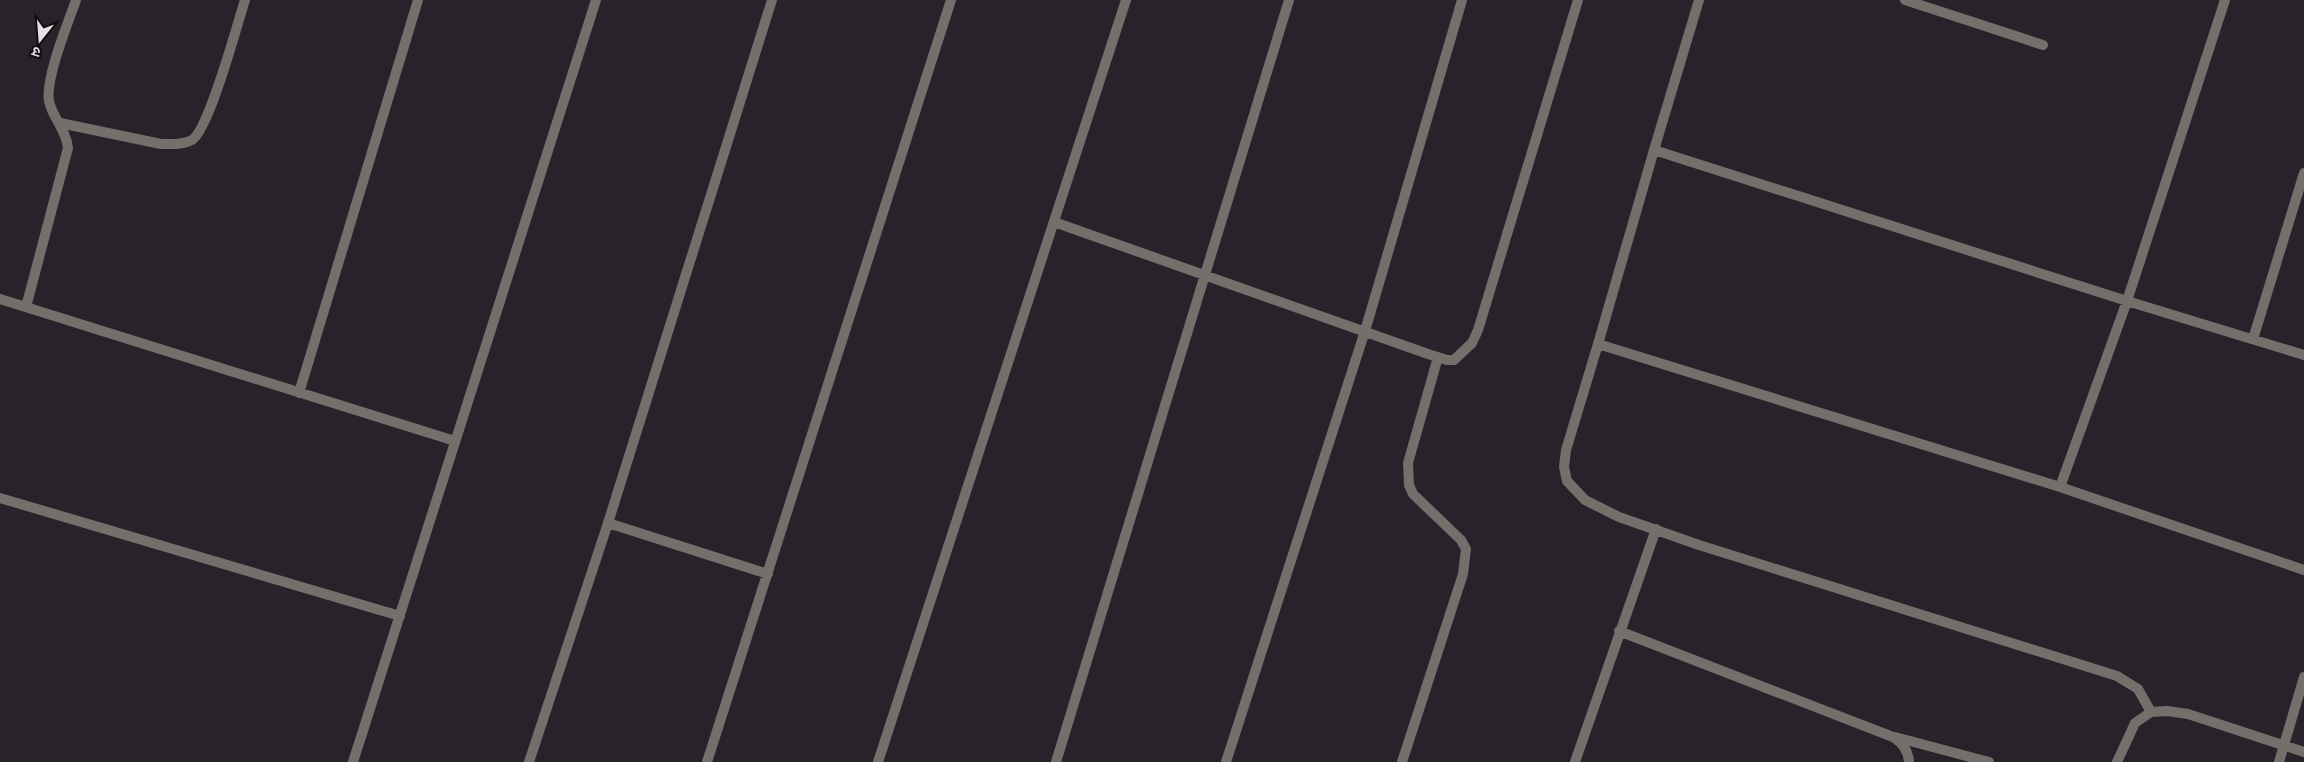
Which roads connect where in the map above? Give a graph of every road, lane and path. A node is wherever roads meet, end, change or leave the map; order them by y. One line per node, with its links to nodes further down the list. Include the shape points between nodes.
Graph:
1 (76, 0): 15 (street, via 48,91 49,102)
2 (245, 0): 15 (street, via 209,111 200,132 191,140 161,144)
3 (418, 0): 28 (street)
4 (596, 0): 29 (street)
5 (772, 0): 32 (street)
6 (951, 0): 35 (street)
7 (1126, 0): 18 (street)
8 (1289, 0): 19 (street)
9 (1462, 0): 23 (street)
10 (1578, 0): 27 (street, via 1478,330 1472,343 1454,360)
11 (1699, 0): 16 (street)
12 (1904, 0): 14 (street)
13 (2225, 0): 21 (street)
14 (2043, 45)
15 (60, 123): 22 (street, via 67,141 67,154)
16 (1654, 150): 21 (street); 25 (street)
17 (2304, 173): 24 (street)
18 (1054, 222): 19 (street); 46 (street)
19 (1206, 276): 23 (street); 47 (street)
20 (0, 299): 22 (street)
21 (2127, 301): 24 (street); 30 (street)
22 (26, 307): 28 (street)
23 (1365, 331): 27 (street); 48 (street)
24 (2253, 339): 26 (street)
25 (1598, 344): 30 (street); 33 (street, via 1566,450 1564,467 1567,481 1585,500 1598,508)
26 (2304, 355)
27 (1438, 357): 49 (street, via 1408,463 1409,485 1413,494 1461,540 1466,549 1463,574)
28 (299, 392): 29 (street)
29 (455, 441): 36 (street)
30 (2060, 487): 34 (street)
31 (0, 498): 36 (street)
32 (608, 523): 35 (street); 44 (street)
33 (1656, 529): 37 (street); 39 (street, via 2117,676 2138,689)
34 (2304, 570)
35 (768, 574): 45 (street)
36 (400, 616): 43 (street)
37 (1619, 631): 40 (street); 50 (street)
38 (2304, 677): 41 (street)
39 (2152, 712): 41 (street, via 2188,714); 53 (street, via 2135,723)
40 (1893, 737): 51 (street, via 1902,743); 52 (street)
41 (2285, 745): 42 (street); 54 (street)
42 (2304, 752)
43 (353, 762)
44 (529, 762)
45 (708, 762)
46 (878, 762)
47 (1056, 762)
48 (1226, 762)
49 (1402, 762)
50 (1575, 762)
51 (1909, 762)
52 (1989, 762)
53 (2117, 762)
54 (2279, 762)

